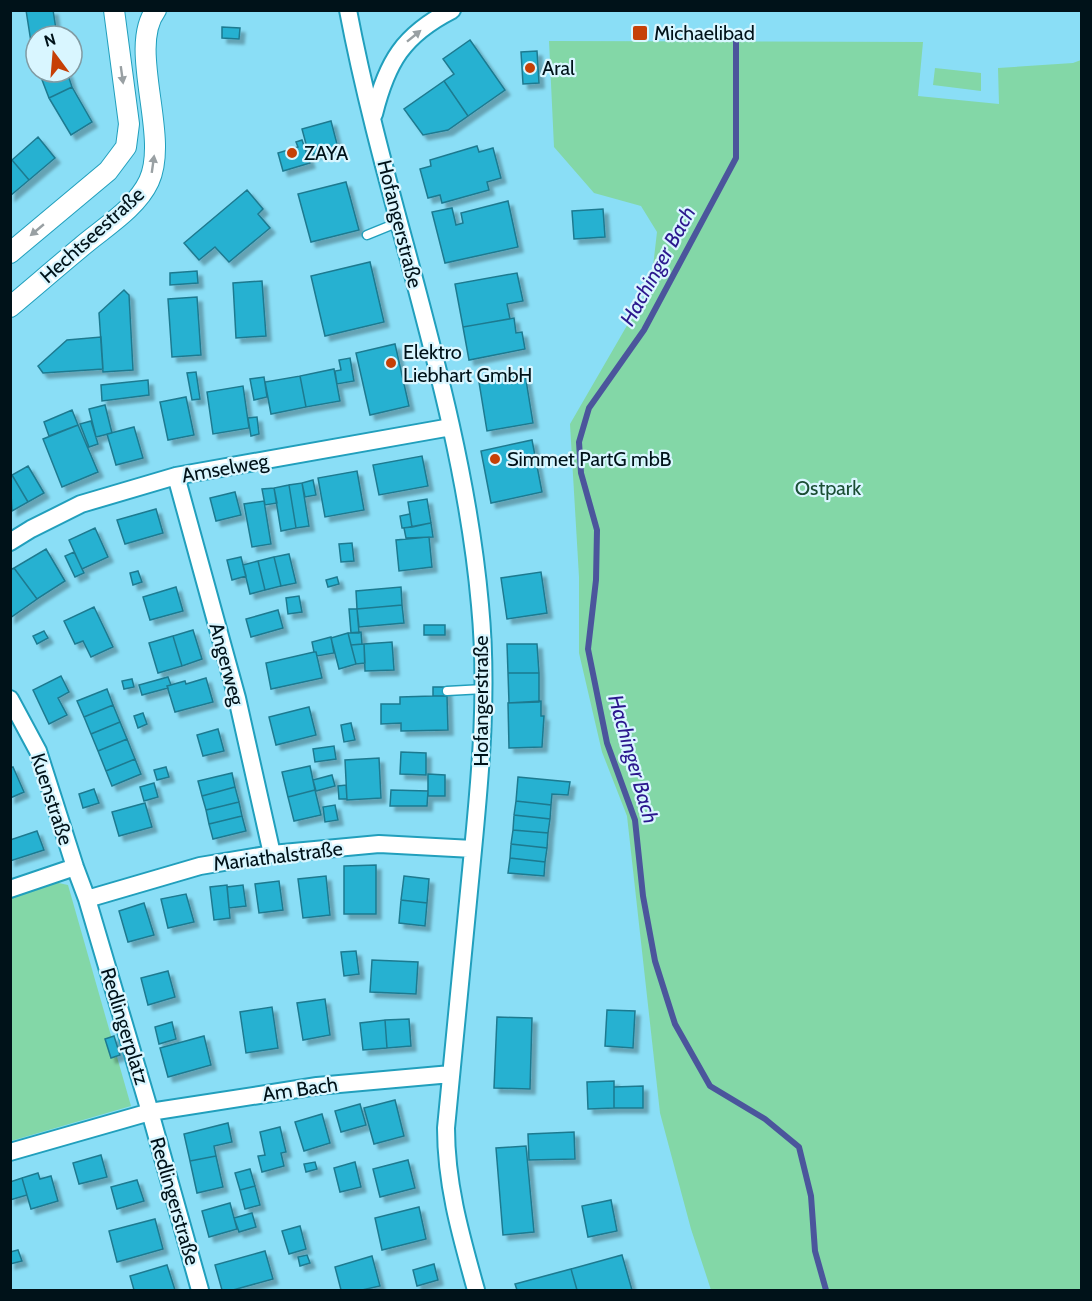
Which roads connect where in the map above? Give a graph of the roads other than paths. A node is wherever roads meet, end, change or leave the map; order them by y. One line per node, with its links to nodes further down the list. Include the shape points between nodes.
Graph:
1 (114, 10): 8 (street, Hechtseestraße, one-way to 8, via 129,124 126,147 108,171)
2 (156, 10): 9 (street, Hechtseestraße, one-way to 2, via 145,189 153,166 154,137 145,38)
3 (348, 10): 5 (street, Hofangerstraße)
4 (452, 10): 5 (street, one-way to 4, via 387,73 405,43)
5 (373, 118): 6 (street, Hofangerstraße)
6 (399, 222): 7 (lane); 10 (street, Hofangerstraße)
7 (367, 235)
8 (10, 253)
9 (10, 307)
10 (451, 427): 11 (street, Amselweg); 13 (street, Hofangerstraße, via 474,547)
11 (176, 476): 12 (street, Amselweg, via 81,504); 17 (street, Angerweg, via 237,698)
12 (10, 542)
13 (484, 689): 14 (lane); 16 (street, Hofangerstraße, via 483,752)
14 (447, 691)
15 (10, 699): 18 (street, Kuenstraße, via 38,751)
16 (473, 849): 17 (street, Mariathalstraße, via 379,844); 21 (street, Hofangerstraße)
17 (272, 854): 20 (street, Mariathalstraße, via 200,866)
18 (75, 867): 19 (street); 20 (street, Redlingerplatz)
19 (10, 890)
20 (87, 899): 22 (street, Redlingerplatz)
21 (451, 1074): 22 (street, Am Bach, via 317,1086); 25 (street, Hofangerstraße, via 446,1128 449,1187)
22 (150, 1112): 23 (street, Redlingerplatz); 24 (street, Redlingerstraße)
23 (10, 1152)
24 (200, 1290)
25 (476, 1290)

